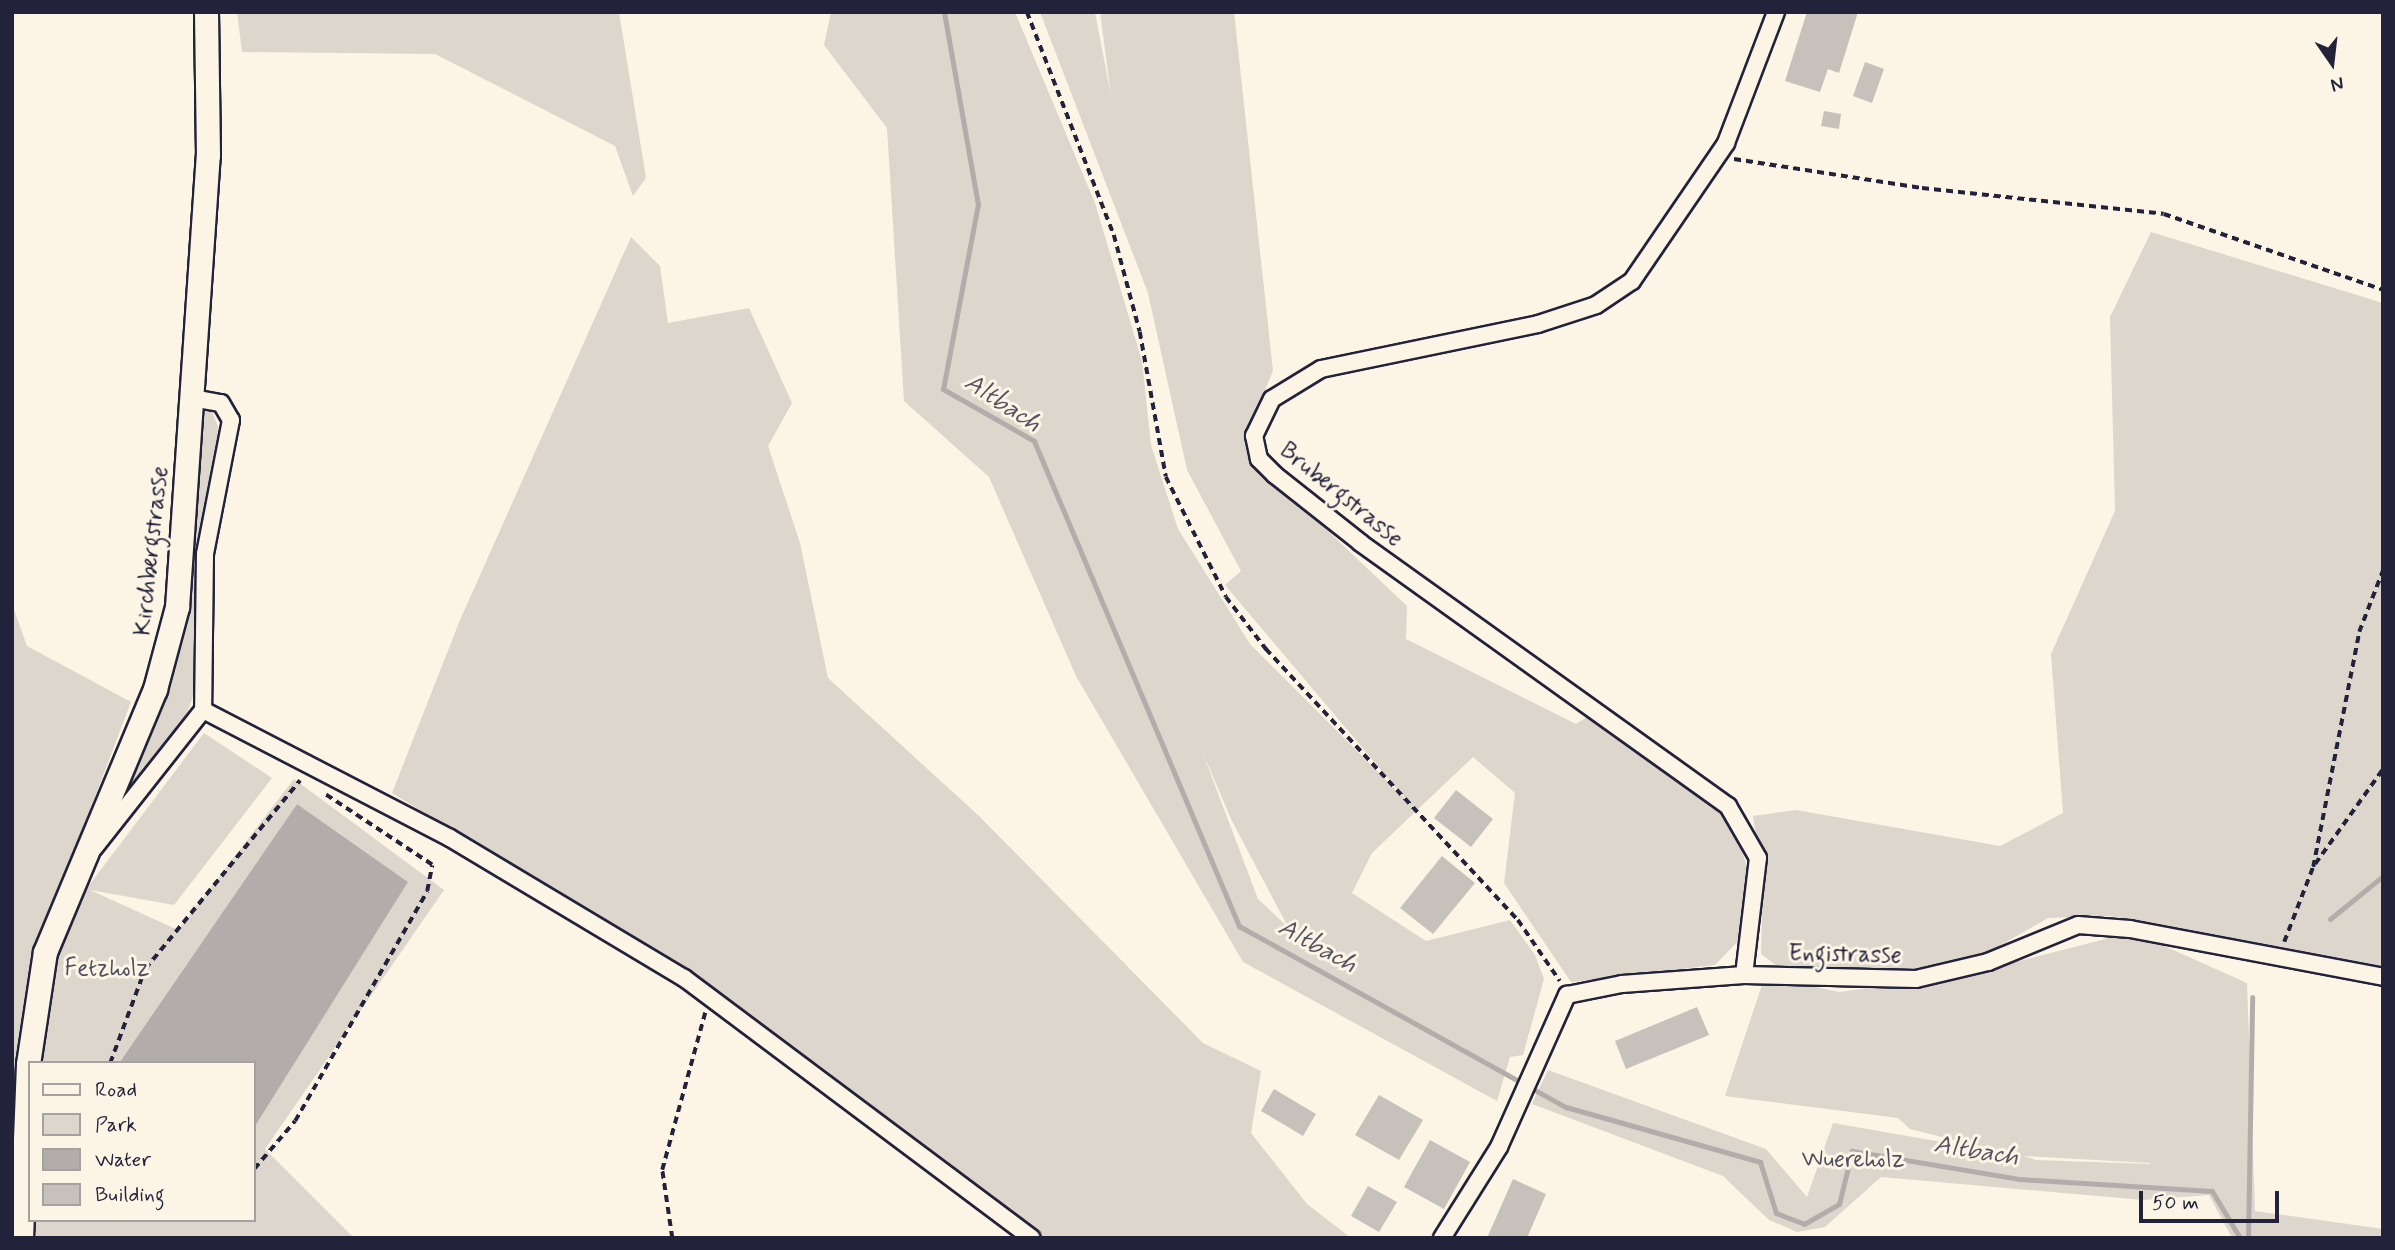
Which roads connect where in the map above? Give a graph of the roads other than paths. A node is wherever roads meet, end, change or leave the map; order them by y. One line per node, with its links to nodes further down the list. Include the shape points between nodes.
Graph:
1 (206, 12): 3 (main road, Kirchbergstrasse, via 211,88)
2 (1776, 12): 6 (street, Brubergstrasse, via 1718,155 1657,251 1613,296 1538,324 1321,369 1272,398 1254,436 1259,458 1275,475 1350,535 1728,806 1758,858)
3 (192, 398): 4 (street, via 221,403 231,420 205,554); 5 (main road, Kirchbergstrasse, via 172,637)
4 (203, 710): 5 (street); 11 (street, via 450,838 709,998)
5 (79, 868): 8 (main road, Kirchbergstrasse, via 45,952 34,1007)
6 (1744, 975): 7 (street, Engistrasse, via 1916,979 1988,962 2078,925 2130,929); 12 (street, Engistrasse, via 1622,984 1567,995 1523,1094)
7 (2383, 977)
8 (31, 1061)
9 (28, 1114): 10 (main road, Kirchbergstrasse)
10 (21, 1238)
11 (1032, 1238)
12 (1443, 1238)

